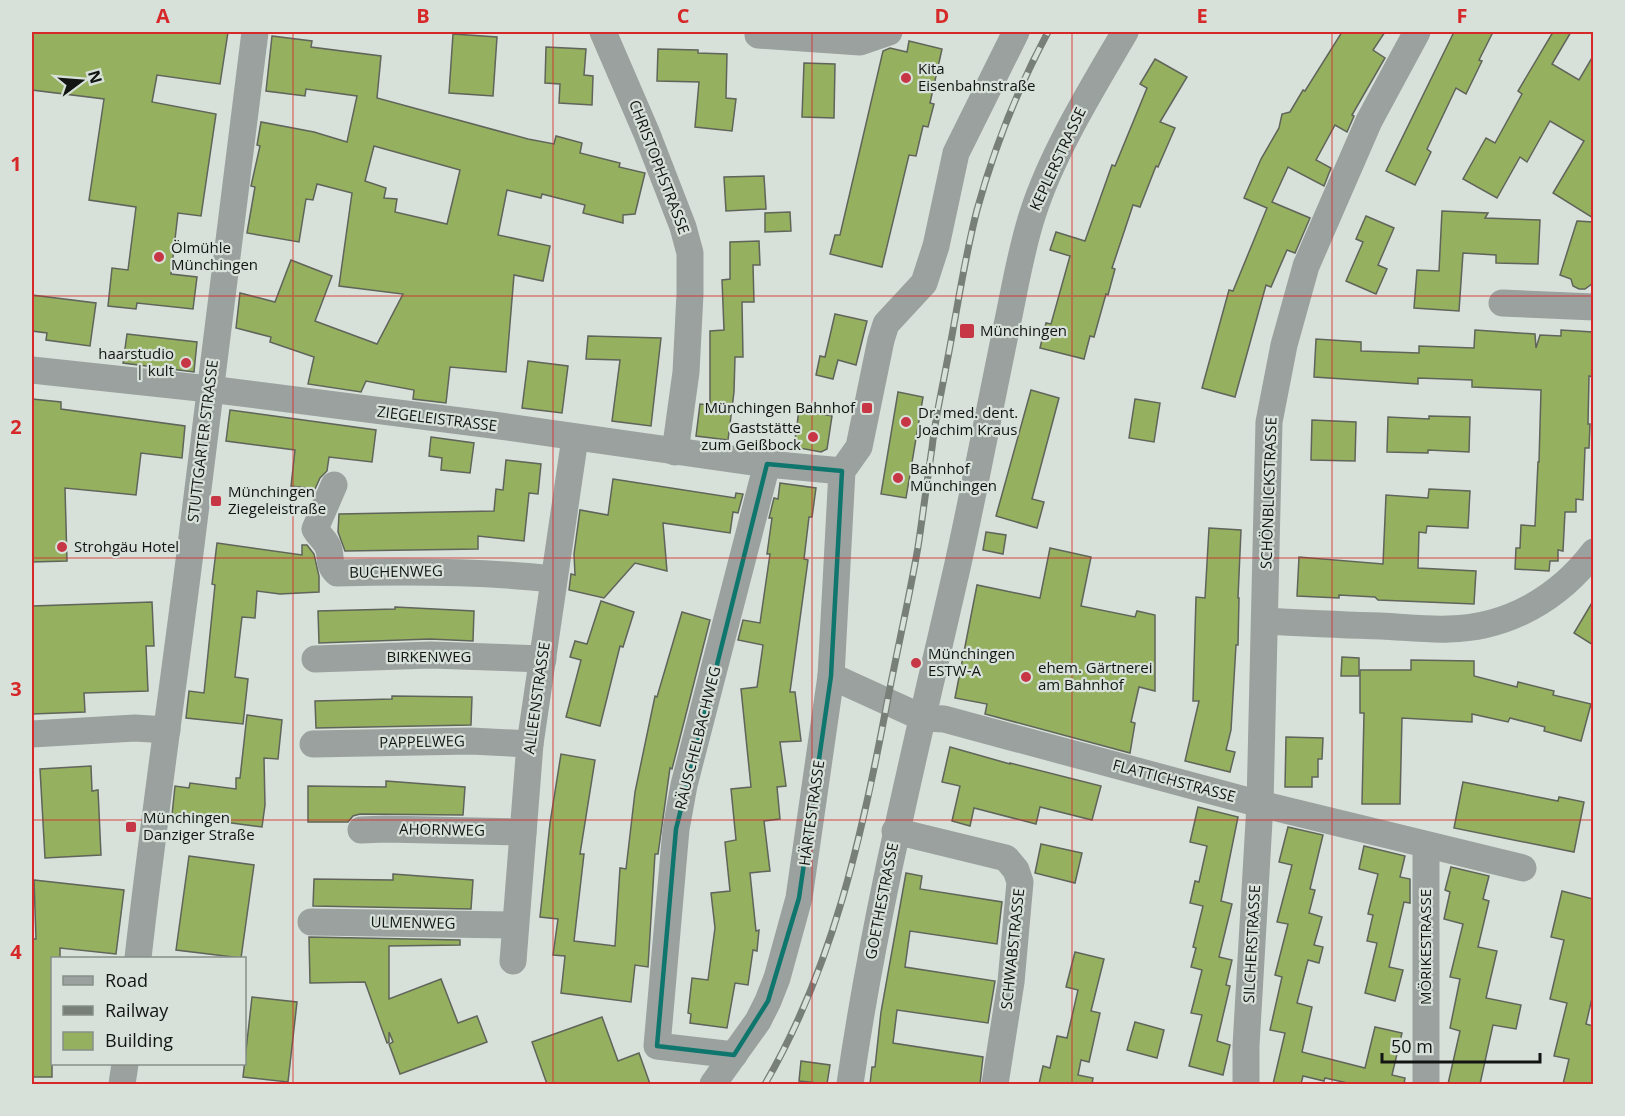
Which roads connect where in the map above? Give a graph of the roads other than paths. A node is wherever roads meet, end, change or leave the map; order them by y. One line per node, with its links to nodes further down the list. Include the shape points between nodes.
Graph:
1 (255, 32): 11 (street, STUTTGARTER STRASSE)
2 (603, 32): 13 (street, CHRISTOPHSTRASSE, via 647,134 690,253 686,372)
3 (890, 32): 7 (street, via 860,42)
4 (1016, 32): 15 (street, via 956,153 924,283 886,324 859,447)
5 (1125, 32): 23 (street, KEPLERSTRASSE, via 1084,103 1033,212)
6 (1418, 32): 19 (street, SCHÖNBLICKSTRASSE, via 1369,121 1306,266 1284,345 1269,422)
7 (758, 35)
8 (1502, 303): 9 (street)
9 (1593, 307)
10 (32, 370): 11 (street, ZIEGELEISTRASSE)
11 (209, 389): 12 (street, ZIEGELEISTRASSE); 24 (street, STUTTGARTER STRASSE)
12 (575, 438): 13 (street, ZIEGELEISTRASSE); 18 (street, ALLEENSTRASSE)
13 (675, 452): 14 (street, ZIEGELEISTRASSE)
14 (767, 464): 15 (street, ZIEGELEISTRASSE); 38 (street, RÄUSCHELBACHWEG, via 684,785 676,829 657,1046)
15 (842, 471): 22 (street, HÄRTESTRASSE)
16 (334, 485): 18 (street, BUCHENWEG, via 315,529 329,549 329,561 337,573 426,570)
17 (1593, 552): 19 (street, via 1552,595 1518,615 1491,623 1451,630)
18 (553, 579): 21 (street, ALLEENSTRASSE)
19 (1266, 621): 28 (street, SCHÖNBLICKSTRASSE)
20 (315, 658): 21 (street, BIRKENWEG, via 431,655)
21 (543, 659): 27 (street, ALLEENSTRASSE)
22 (831, 676): 23 (street, FLATTICHSTRASSE); 38 (street, HÄRTESTRASSE, via 799,897 789,938 768,1001)
23 (923, 718): 28 (street, FLATTICHSTRASSE, via 944,719); 30 (street, GOETHESTRASSE)
24 (167, 730): 25 (street); 36 (street, STUTTGARTER STRASSE)
25 (32, 734)
26 (313, 744): 27 (street, PAPPELWEG)
27 (530, 744): 31 (street, ALLEENSTRASSE)
28 (1260, 804): 32 (street, FLATTICHSTRASSE); 44 (street, SILCHERSTRASSE)
29 (361, 830): 31 (street, AHORNWEG)
30 (895, 831): 42 (street, GOETHESTRASSE); 43 (street, SCHWABSTRASSE, via 1006,858 1016,870 1020,882 1011,982)
31 (523, 832): 35 (street, ALLEENSTRASSE)
32 (1426, 846): 33 (street, FLATTICHSTRASSE); 45 (street, MÖRIKESTRASSE)
33 (1523, 868)
34 (311, 922): 35 (street, ULMENWEG)
35 (515, 925): 37 (street, ALLEENSTRASSE)
36 (138, 957)
37 (513, 961)
38 (734, 1055): 41 (street, HÄRTESTRASSE)
39 (125, 1065): 40 (street)
40 (122, 1084)
41 (713, 1084)
42 (850, 1084)
43 (995, 1084)
44 (1246, 1084)
45 (1426, 1084)

